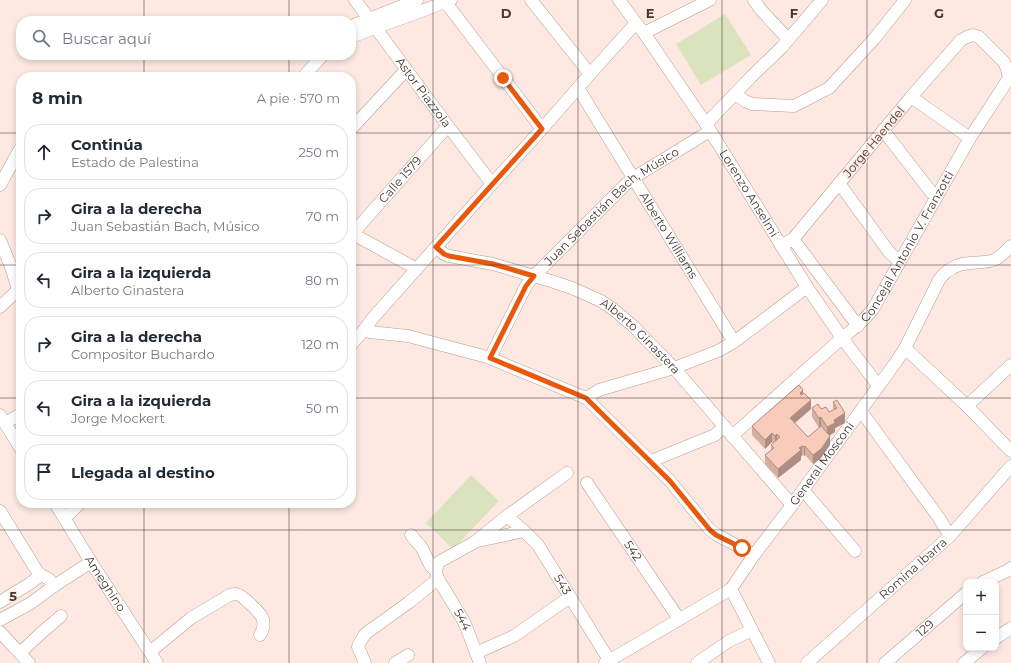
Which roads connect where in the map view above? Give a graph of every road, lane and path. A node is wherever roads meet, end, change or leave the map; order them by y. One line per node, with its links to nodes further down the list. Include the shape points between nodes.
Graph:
1 (355, 0): 10 (street, Astor Piazzola)
2 (417, 0): 10 (street)
3 (531, 0): 21 (street)
4 (619, 0): 11 (street, Lorenzo Anselmi)
5 (710, 0): 14 (street)
6 (754, 0): 17 (street)
7 (822, 0): 17 (street, Juan Sebastián Bach, Músico)
8 (905, 0): 24 (street, via 874,40 829,88 794,106 752,104)
9 (447, 1): 13 (street); 29 (street)
10 (368, 19): 12 (street); 13 (street, Astor Piazzola)
11 (636, 23): 14 (street, Lorenzo Anselmi); 21 (street)
12 (356, 24)
13 (376, 28): 15 (street); 19 (street, Astor Piazzola)
14 (644, 33): 28 (street, Lorenzo Anselmi)
15 (356, 35)
16 (967, 37): 22 (street, Concejal Antonio V. Franzotti, via 973,35 979,38 1004,62); 25 (street, Jorge Haendel)
17 (788, 39): 24 (street, Juan Sebastián Bach, Músico)
18 (318, 60): 20 (street)
19 (406, 70): 26 (street); 27 (street, Astor Piazzola)
20 (307, 72)
21 (590, 74): 23 (street)
22 (1010, 78): 31 (street, Concejal Antonio V. Franzotti)
23 (578, 88): 29 (street); 33 (street, Alberto Williams)
24 (735, 94): 28 (street, Juan Sebastián Bach, Músico)
25 (911, 97): 30 (street, Jorge Haendel); 31 (street)
26 (356, 124)
27 (448, 126): 35 (street, Astor Piazzola); 38 (street, Calle 1579)
28 (708, 128): 33 (street, Juan Sebastián Bach, Músico); 42 (street, Lorenzo Anselmi)
29 (542, 129): 35 (street)
30 (883, 130): 34 (street, Jorge Haendel); 37 (street, via 931,192)
31 (970, 138): 37 (street, Concejal Antonio V. Franzotti)
32 (16, 156): 36 (street)
33 (633, 178): 47 (street, Juan Sebastián Bach, Músico); 56 (street, Alberto Williams)
34 (839, 183): 40 (street, Jorge Haendel); 45 (street, via 889,252)
35 (492, 184): 44 (street)
36 (0, 185)
37 (937, 196): 45 (street, Concejal Antonio V. Franzotti)
38 (356, 229)
39 (356, 235): 46 (street)
40 (792, 239): 42 (street, Jorge Haendel); 52 (street)
41 (1, 243): 48 (street)
42 (781, 246): 49 (street, Lorenzo Anselmi)
43 (1011, 246): 57 (street, General Mosconi, via 996,260 967,263 949,269 940,280)
44 (436, 247): 46 (street); 47 (street, Alberto Ginastera, via 449,256 493,264)
45 (900, 261): 52 (street, Concejal Antonio V. Franzotti, via 873,309)
46 (417, 269): 53 (street)
47 (534, 276): 58 (street, Juan Sebastián Bach, Músico, via 526,286); 60 (street, Alberto Ginastera, via 572,288 601,301 633,326)
48 (16, 280)
49 (807, 287): 54 (street, Lorenzo Anselmi); 56 (street)
50 (16, 292): 51 (street)
51 (0, 307)
52 (858, 326): 54 (street, Concejal Antonio V. Franzotti)
53 (364, 330): 55 (street); 58 (street, via 408,336)
54 (842, 338): 61 (street, Lorenzo Anselmi); 67 (street, Concejal Antonio V. Franzotti)
55 (356, 339)
56 (734, 342): 60 (street)
57 (905, 348): 61 (street, General Mosconi); 63 (street)
58 (490, 358): 62 (street)
59 (1011, 365): 63 (street)
60 (674, 368): 62 (street, via 599,390); 67 (street, Alberto Ginastera)
61 (879, 385): 64 (street, General Mosconi)
62 (586, 398): 70 (street)
63 (967, 406): 69 (street)
64 (861, 411): 74 (street, General Mosconi); 83 (street)
65 (16, 415): 66 (street)
66 (2, 419): 68 (street)
67 (728, 432): 70 (street, Concejal Antonio V. Franzotti); 75 (street, Alberto Ginastera)
68 (16, 441)
69 (1011, 451)
70 (651, 461): 86 (street, via 710,530)
71 (1011, 466): 83 (street, Romina Ibarra)
72 (567, 473): 79 (street)
73 (587, 483): 98 (street, 542)
74 (803, 490): 75 (street, General Mosconi); 85 (street)
75 (792, 505): 86 (street, General Mosconi)
76 (58, 508): 80 (street, Ameghino)
77 (75, 508): 80 (street)
78 (0, 510): 89 (street)
79 (507, 516): 81 (street, 543); 84 (street)
80 (65, 518): 87 (street, Ameghino)
81 (524, 531): 84 (street); 95 (street, 543, via 538,545)
82 (411, 534): 90 (street, 544)
83 (950, 536): 117 (street, Romina Ibarra)
84 (475, 542): 90 (street, via 439,562)
85 (855, 551)
86 (754, 555): 93 (street, General Mosconi)
87 (91, 562): 92 (street); 106 (street, Ameghino)
88 (1011, 568): 91 (street)
89 (41, 575): 92 (street, via 49,579); 96 (street)
90 (437, 575): 109 (street, 544, via 465,624); 113 (street, via 392,615 365,634 358,647)
91 (990, 579)
92 (54, 586): 99 (street, via 31,603)
93 (731, 589): 98 (street, General Mosconi); 101 (street)
94 (963, 596): 118 (street, 129)
95 (570, 597): 109 (street); 110 (street, 543)
96 (0, 602)
97 (61, 616): 107 (street)
98 (679, 619): 110 (street, General Mosconi)
99 (0, 620)
100 (1011, 628): 104 (street)
101 (752, 630): 115 (street, via 729,641); 116 (street)
102 (0, 632): 107 (street)
103 (260, 635): 106 (street, via 263,631 262,617 245,599 235,594 191,618)
104 (999, 636)
105 (978, 651): 119 (street)
106 (150, 652): 112 (street, Ameghino)
107 (20, 654): 111 (street)
108 (408, 655): 114 (street)
109 (478, 658)
110 (607, 662)
111 (29, 663)
112 (157, 663)
113 (365, 663)
114 (395, 663)
115 (697, 663)
116 (769, 663)
117 (807, 663)
118 (885, 663)
119 (964, 663)

